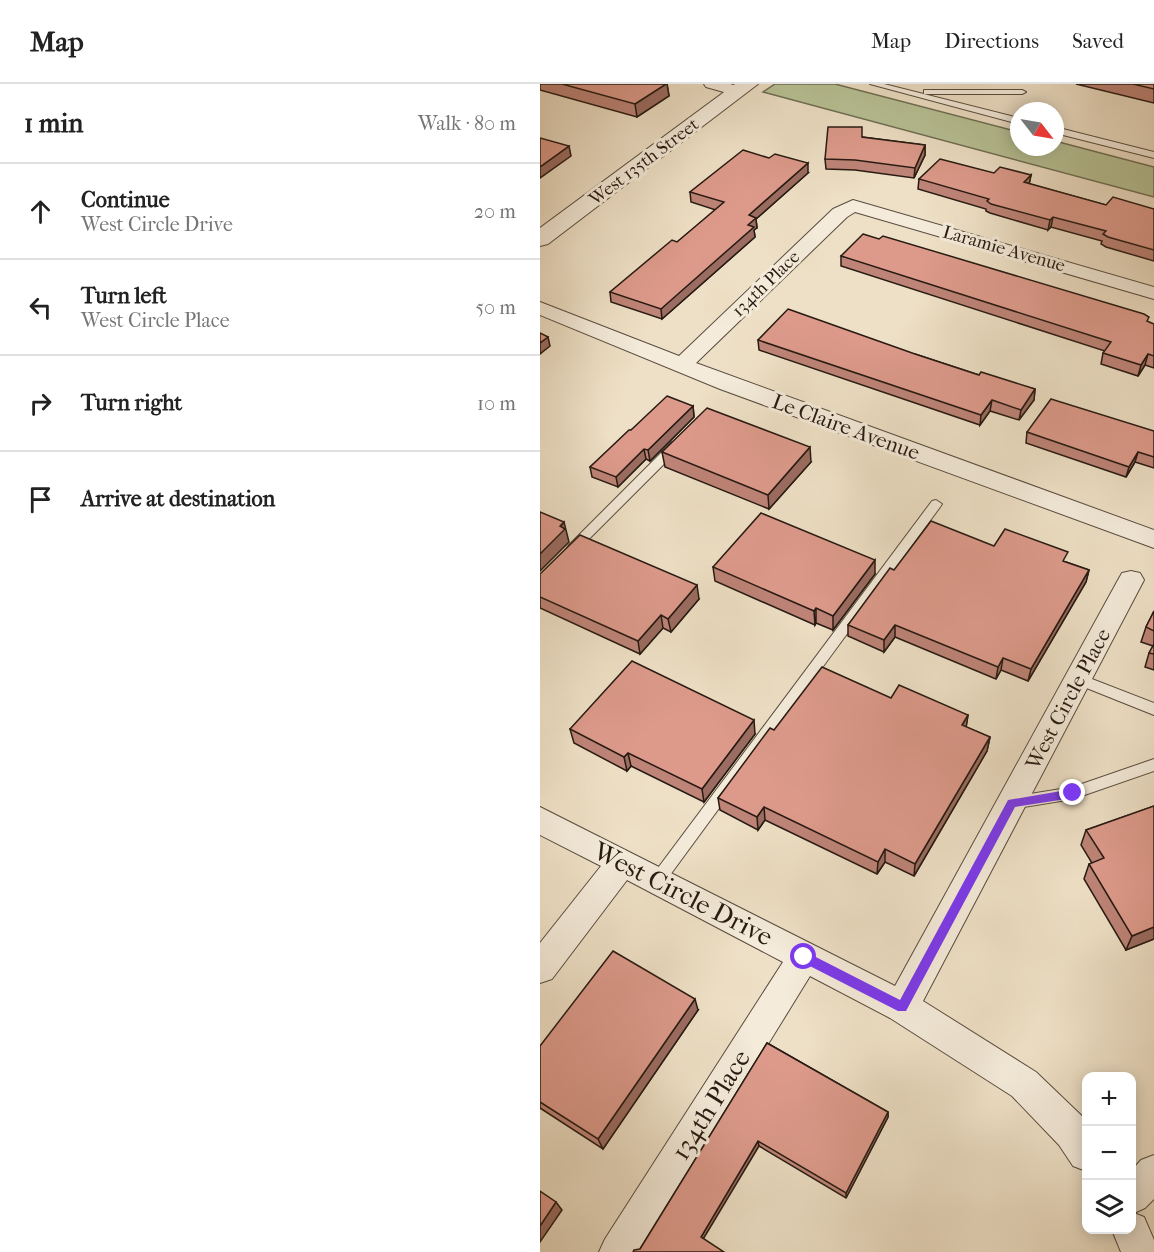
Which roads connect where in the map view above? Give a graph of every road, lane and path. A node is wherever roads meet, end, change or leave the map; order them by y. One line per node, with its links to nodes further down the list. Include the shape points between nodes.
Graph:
1 (712, 84): 3 (street)
2 (874, 84): 4 (lane)
3 (743, 88): 10 (street, West 135th Street)
4 (907, 92): 5 (lane); 6 (lane)
5 (1022, 92)
6 (1010, 119)
7 (1064, 132): 8 (lane)
8 (1154, 155)
9 (853, 207): 11 (street, Laramie Avenue); 13 (street, 134th Place, via 840,213)
10 (540, 239)
11 (1154, 293)
12 (540, 308): 13 (street, Le Claire Avenue)
13 (682, 365): 16 (street, Le Claire Avenue)
14 (687, 434): 17 (lane)
15 (936, 504): 25 (lane)
16 (1154, 538)
17 (564, 557)
18 (1131, 580): 19 (street, West Circle Place)
19 (1079, 679): 20 (lane); 22 (street, West Circle Place)
20 (1154, 709)
21 (1154, 765): 22 (lane, via 1073,793)
22 (1011, 803): 28 (street, West Circle Place)
23 (540, 820): 24 (street, West Circle Drive)
24 (622, 863): 25 (street, West Circle Drive); 27 (street)
25 (657, 881): 26 (street, West Circle Drive)
26 (804, 957): 28 (street, West Circle Drive); 33 (street, 134th Place)
27 (540, 968)
28 (902, 1007): 29 (street, West Circle Drive, via 1024,1084)
29 (1082, 1147)
30 (1154, 1173): 31 (street)
31 (1136, 1190)
32 (1133, 1234): 34 (street)
33 (618, 1252)
34 (1140, 1252)

